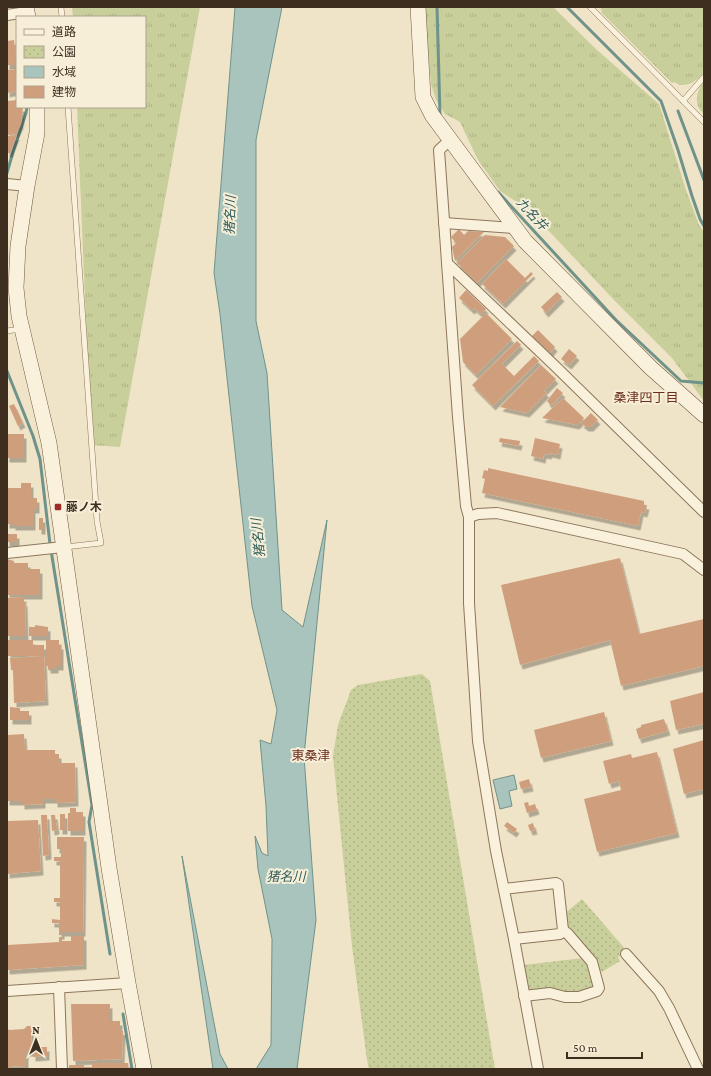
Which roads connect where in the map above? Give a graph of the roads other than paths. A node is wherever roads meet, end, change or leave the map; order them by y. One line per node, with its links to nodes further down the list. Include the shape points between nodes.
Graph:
1 (418, 7): 10 (street, via 423,97)
2 (590, 7): 6 (lane)
3 (27, 12): 4 (street)
4 (7, 15)
5 (704, 77): 6 (lane)
6 (683, 101): 9 (lane)
7 (36, 108): 12 (street, via 37,133)
8 (68, 108): 21 (lane, via 101,543)
9 (704, 122)
10 (450, 140): 13 (street, via 439,150); 14 (street)
11 (7, 184): 12 (street)
12 (27, 186): 16 (street, via 15,245 16,288)
13 (444, 224): 14 (street); 15 (street)
14 (515, 228): 18 (street, via 651,368)
15 (447, 263): 19 (street); 20 (street, via 458,424)
16 (22, 328): 17 (lane); 21 (street, via 49,443)
17 (7, 331)
18 (704, 415)
19 (704, 512)
20 (469, 517): 23 (street, via 497,513 683,554); 24 (street, via 469,603 478,741)
21 (63, 547): 22 (street); 28 (street)
22 (7, 553)
23 (704, 570)
24 (504, 889): 25 (street, via 556,882); 26 (street)
25 (563, 930): 26 (street, via 560,934); 31 (street, via 592,962 599,988 579,997 550,993)
26 (514, 939): 31 (street)
27 (626, 954): 35 (street, via 659,991)
28 (128, 983): 29 (street); 33 (street)
29 (59, 987): 30 (street); 32 (street)
30 (7, 991)
31 (524, 996): 34 (street)
32 (62, 1069)
33 (144, 1069)
34 (538, 1069)
35 (698, 1069)

